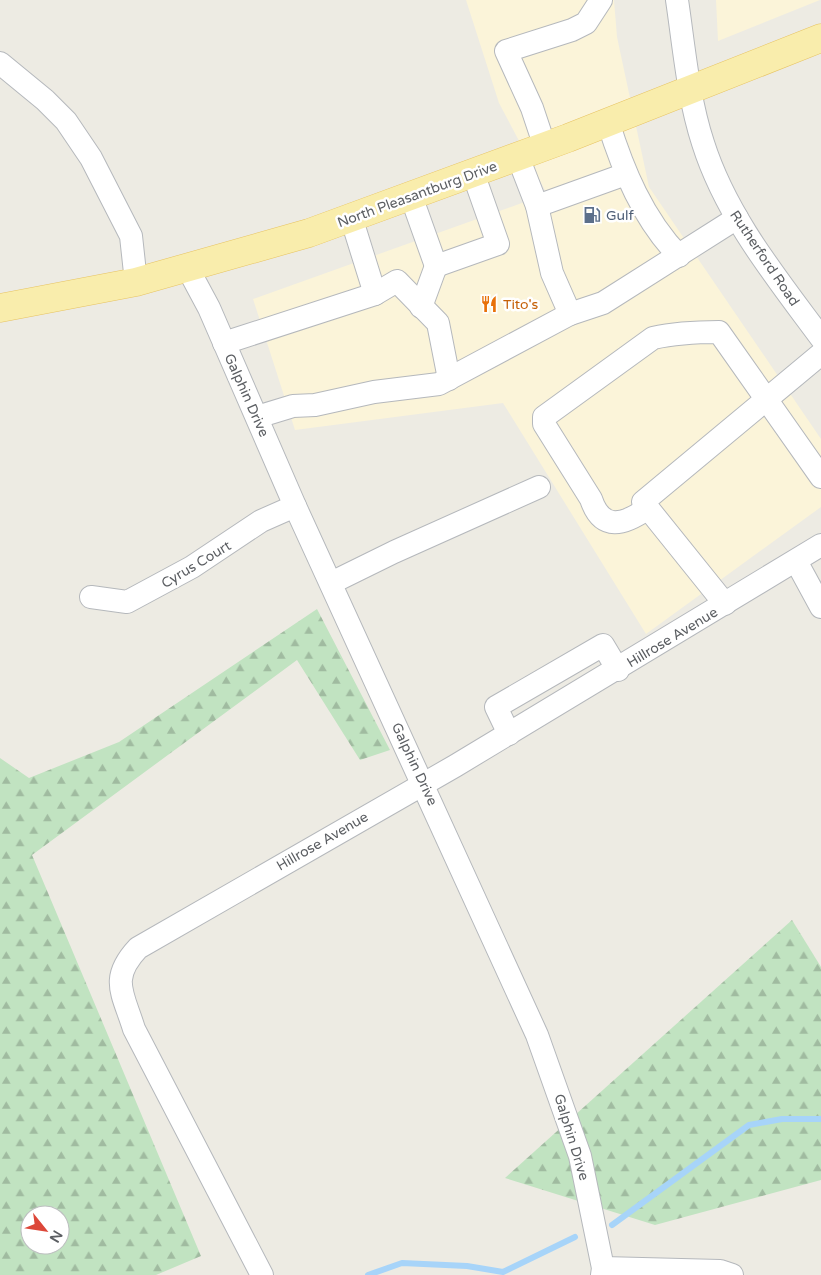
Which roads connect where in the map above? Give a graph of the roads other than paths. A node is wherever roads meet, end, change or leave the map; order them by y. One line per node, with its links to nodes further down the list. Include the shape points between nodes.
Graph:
1 (601, 0): 7 (street, via 586,23 506,50)
2 (677, 0): 5 (street, Rutherford Road)
3 (821, 38): 5 (main road, North Pleasantburg Drive)
4 (0, 63): 18 (street, via 66,121 91,158 131,236)
5 (691, 88): 6 (main road, North Pleasantburg Drive); 14 (street, Rutherford Road, via 703,143 727,202)
6 (608, 122): 7 (main road, North Pleasantburg Drive); 10 (street)
7 (545, 147): 8 (main road, North Pleasantburg Drive)
8 (518, 157): 9 (main road, North Pleasantburg Drive); 12 (street)
9 (473, 173): 11 (main road, North Pleasantburg Drive); 16 (street, via 498,244)
10 (626, 174): 12 (street); 15 (street, via 662,238)
11 (411, 196): 13 (main road, North Pleasantburg Drive); 16 (street)
12 (537, 206): 22 (street, via 552,273)
13 (351, 218): 17 (main road, North Pleasantburg Drive); 19 (street)
14 (737, 218): 15 (street); 23 (street, Rutherford Road, via 756,250)
15 (679, 256): 22 (street, via 603,303)
16 (436, 266): 20 (street)
17 (187, 267): 18 (main road, North Pleasantburg Drive); 24 (street, Galphin Drive)
18 (136, 282): 21 (main road, North Pleasantburg Drive)
19 (376, 294): 20 (street, via 397,281); 24 (street)
20 (421, 307): 26 (street, via 438,323)
21 (0, 308)
22 (570, 314): 26 (street)
23 (821, 338)
24 (224, 343): 28 (street, Galphin Drive)
25 (821, 354): 27 (street)
26 (449, 379): 28 (street, via 440,384 293,406)
27 (766, 400): 29 (street); 32 (street, via 644,502); 32 (street, via 718,332 685,332 653,338 544,416 544,424 591,499 595,512 603,520 620,523)
28 (257, 417): 31 (street, Galphin Drive)
29 (821, 477)
30 (539, 487): 35 (street)
31 (295, 506): 35 (street, Galphin Drive); 36 (street, Cyrus Court, via 261,521 192,567 128,602)
32 (648, 508): 37 (street)
33 (821, 545): 34 (street, Hillrose Avenue)
34 (796, 561): 37 (street, Hillrose Avenue); 38 (street)
35 (331, 583): 41 (street, Galphin Drive)
36 (91, 597)
37 (725, 604): 39 (street, Hillrose Avenue)
38 (821, 607)
39 (618, 670): 40 (street, Hillrose Avenue); 40 (street, via 603,645 496,707)
40 (509, 734): 41 (street, Hillrose Avenue)
41 (423, 783): 42 (street, Galphin Drive, via 544,1052 580,1156); 43 (street, Hillrose Avenue, via 138,948 122,969 120,986 134,1029)
42 (603, 1272): 44 (street, via 720,1271)
43 (262, 1275)
44 (732, 1275)

